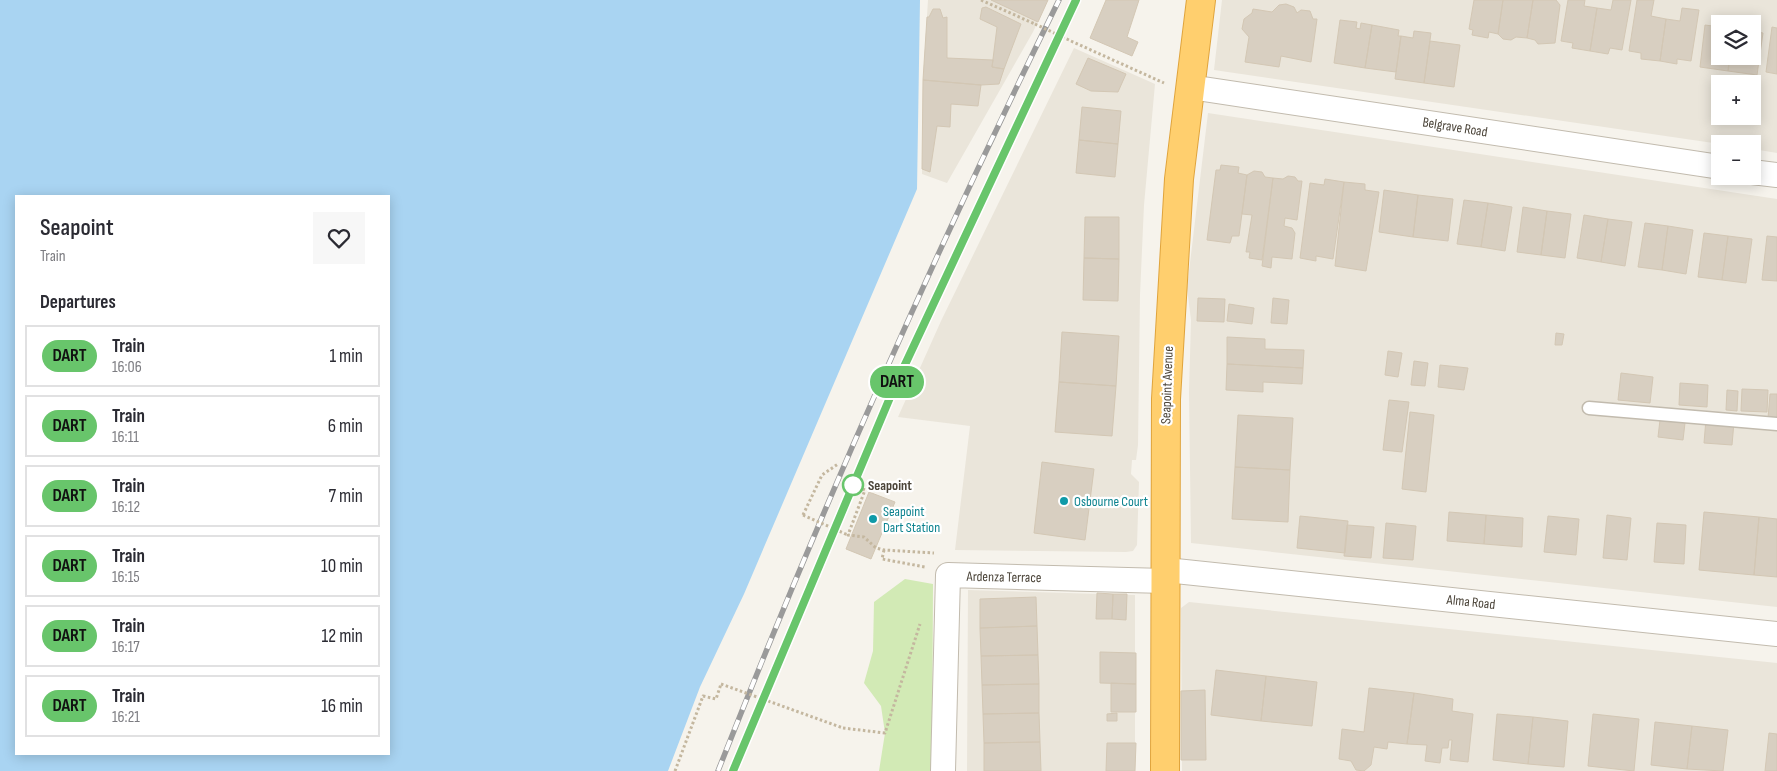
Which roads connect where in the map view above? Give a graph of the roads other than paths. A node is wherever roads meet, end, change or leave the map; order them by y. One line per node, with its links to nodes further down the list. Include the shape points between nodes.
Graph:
1 (1201, 0): 2 (highway, Seapoint Avenue)
2 (1181, 87): 3 (street, Belgrave Road); 8 (highway, Seapoint Avenue, via 1168,349)
3 (1711, 166)
4 (1761, 173): 5 (street)
5 (1777, 175)
6 (1588, 408): 7 (lane)
7 (1777, 424)
8 (1165, 575): 9 (street, Alma Road); 10 (street, Ardenza Terrace, via 948,575); 11 (highway, Seapoint Avenue)
9 (1777, 634)
10 (944, 771)
11 (1165, 771)

